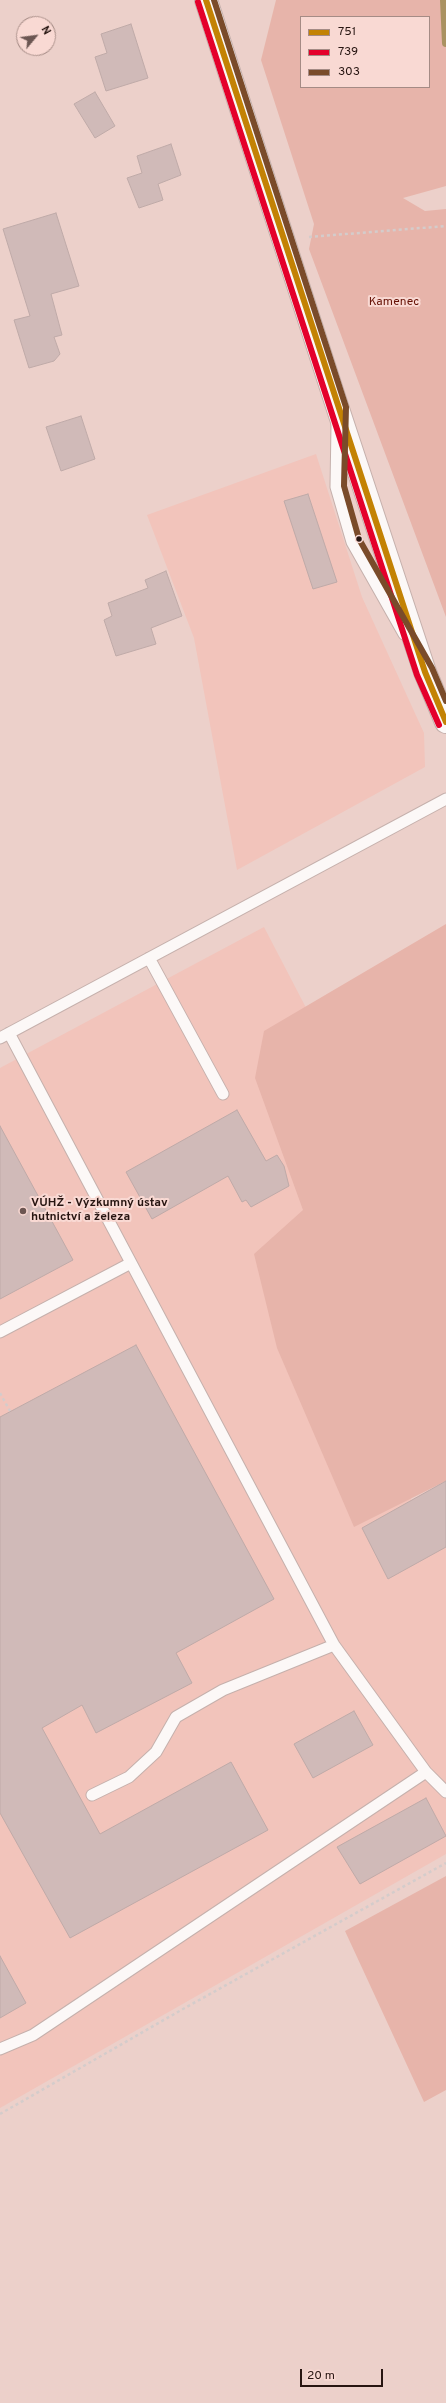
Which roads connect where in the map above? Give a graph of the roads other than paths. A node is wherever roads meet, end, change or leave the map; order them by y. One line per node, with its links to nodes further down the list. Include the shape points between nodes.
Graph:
1 (206, 0): 2 (main road)
2 (338, 409): 3 (main road); 3 (lane, via 336,487 352,542)
3 (425, 672): 4 (main road)
4 (446, 722)
5 (446, 799): 6 (lane)
6 (149, 958): 7 (lane); 8 (lane)
7 (4, 1036): 9 (lane)
8 (223, 1094)
9 (131, 1263): 10 (lane); 11 (lane)
10 (0, 1332)
11 (334, 1645): 12 (lane); 14 (lane, via 223,1690 176,1717 151,1757 129,1777)
12 (426, 1772): 13 (lane); 15 (lane, via 33,2036)
13 (446, 1792)
14 (92, 1795)
15 (0, 2049)

